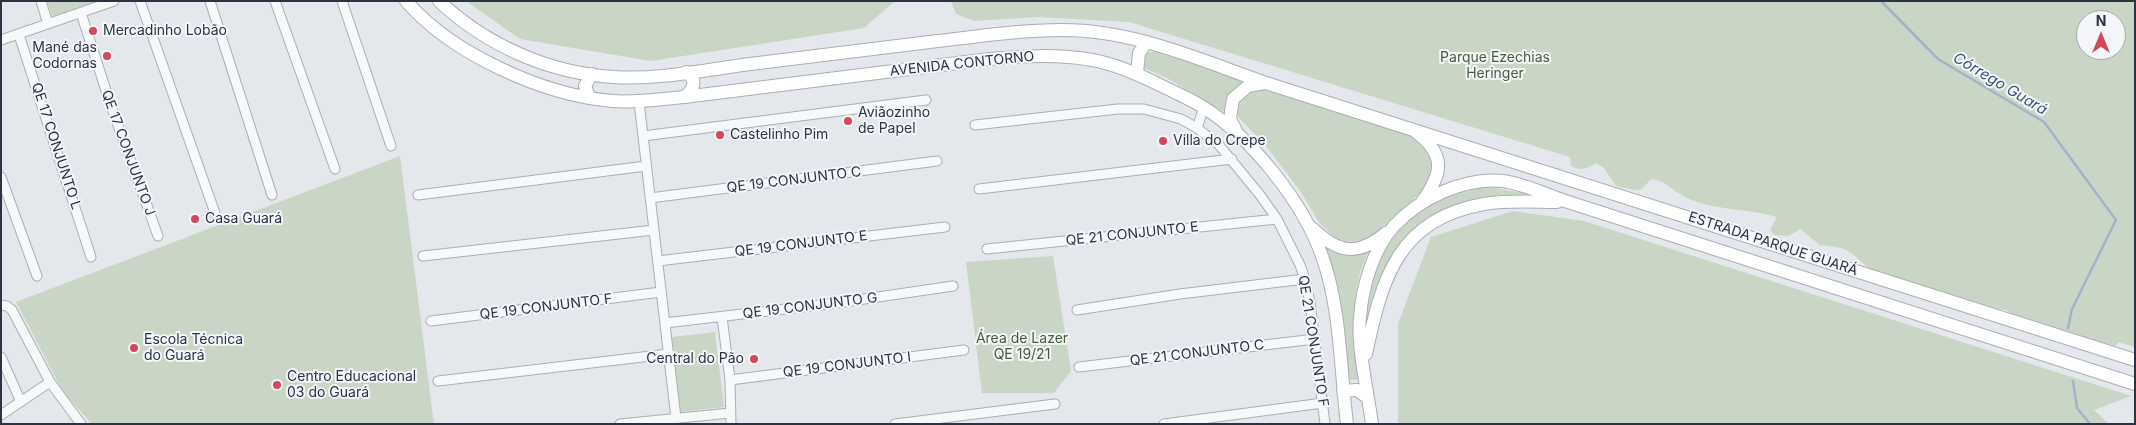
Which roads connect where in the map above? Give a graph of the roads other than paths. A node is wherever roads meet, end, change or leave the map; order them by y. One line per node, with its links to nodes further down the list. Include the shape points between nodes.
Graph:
1 (41, 1): 10 (street)
2 (114, 1): 9 (street)
3 (140, 1): 40 (street)
4 (210, 1): 35 (street)
5 (275, 1): 32 (street)
6 (342, 1): 28 (street)
7 (406, 1): 18 (main road, AVENIDA CONTORNO, via 434,29 480,58 511,73)
8 (439, 1): 15 (main road, AVENIDA CONTORNO, via 489,40 524,57)
9 (81, 13): 10 (street); 46 (street, QE 17 CONJUNTO J)
10 (48, 24): 11 (street)
11 (19, 35): 12 (street); 49 (street, QE 17 CONJUNTO L)
12 (1, 40)
13 (1147, 42): 14 (main road, AVENIDA CONTORNO, via 1095,32 1028,31); 16 (main road, via 1139,53); 17 (main road, AVENIDA CONTORNO)
14 (686, 72): 15 (main road, AVENIDA CONTORNO, via 633,77); 19 (main road, via 694,85)
15 (592, 74): 18 (main road, via 585,86)
16 (1137, 74): 19 (main road, AVENIDA CONTORNO, via 1094,60 1034,56); 22 (main road, AVENIDA CONTORNO)
17 (1266, 83): 25 (main road, AVENIDA CONTORNO); 26 (main road, via 1248,86 1233,99 1230,118)
18 (589, 97): 21 (main road, AVENIDA CONTORNO)
19 (684, 97): 21 (main road, AVENIDA CONTORNO)
20 (926, 100): 27 (street)
21 (638, 102): 27 (street)
22 (1204, 107): 24 (street); 26 (main road, AVENIDA CONTORNO)
23 (975, 125): 24 (street, QE 21 CONJUNTO F, via 1118,109 1167,114)
24 (1197, 128): 29 (street, QE 21 CONJUNTO F)
25 (1412, 129): 39 (main road, via 1436,152 1439,163 1438,176); 64 (main road, ESTRADA PARQUE GUARÁ)
26 (1237, 134): 42 (main road, AVENIDA CONTORNO, via 1285,187)
27 (643, 136): 31 (street)
28 (392, 146)
29 (1232, 159): 34 (street); 41 (street, QE 21 CONJUNTO F)
30 (937, 161): 37 (street, QE 19 CONJUNTO C)
31 (646, 166): 36 (street); 37 (street)
32 (335, 170)
33 (1, 177): 51 (street)
34 (979, 189)
35 (272, 195)
36 (418, 195)
37 (650, 198): 45 (street)
38 (1565, 201): 39 (main road, ESTRADA PARQUE GUARÁ, via 1502,181 1449,188); 65 (main road, via 1486,204 1436,220 1417,234 1401,251 1390,270 1376,307); 70 (main road, ESTRADA PARQUE GUARÁ)
39 (1421, 204): 44 (main road)
40 (215, 213)
41 (1277, 219): 47 (street, QE 21 CONJUNTO E); 52 (street, QE 21 CONJUNTO F)
42 (1309, 225): 44 (main road, via 1329,244 1348,249 1362,248); 71 (main road, AVENIDA CONTORNO, via 1329,280)
43 (945, 226): 50 (street, QE 19 CONJUNTO E)
44 (1394, 226): 65 (main road, via 1375,259 1363,300 1360,319)
45 (654, 230): 48 (street); 50 (street)
46 (158, 236)
47 (987, 249)
48 (423, 256)
49 (91, 257)
50 (658, 261): 54 (street)
51 (37, 276)
52 (1305, 279): 56 (street); 60 (street, QE 21 CONJUNTO F)
53 (953, 286): 57 (street, QE 19 CONJUNTO G)
54 (661, 292): 58 (street, QE 19 CONJUNTO F); 59 (street)
55 (1, 305): 69 (street, via 12,310)
56 (1078, 310)
57 (722, 317): 59 (street, QE 19 CONJUNTO G); 67 (street)
58 (430, 321)
59 (665, 323): 62 (street)
60 (1315, 339): 66 (street, QE 21 CONJUNTO C); 74 (street, QE 21 CONJUNTO F)
61 (964, 350): 67 (street, QE 19 CONJUNTO I)
62 (668, 354): 68 (street); 78 (street)
63 (1, 357): 73 (street)
64 (2135, 360)
65 (1364, 363): 72 (main road)
66 (1079, 367)
67 (730, 380): 76 (street)
68 (438, 381)
69 (50, 382): 73 (street); 79 (street)
70 (2135, 384)
71 (1343, 392): 72 (main road, via 1357,390); 85 (main road, AVENIDA CONTORNO)
72 (1368, 398): 86 (main road)
73 (21, 402): 77 (street)
74 (1322, 403): 83 (street); 84 (street, QE 21 CONJUNTO F)
75 (1055, 404): 82 (street)
76 (730, 413): 78 (street); 81 (street)
77 (1, 415)
78 (676, 418): 80 (street)
79 (82, 424)
80 (620, 424)
81 (731, 424)
82 (895, 424)
83 (1164, 424)
84 (1325, 424)
85 (1347, 424)
86 (1372, 424)

